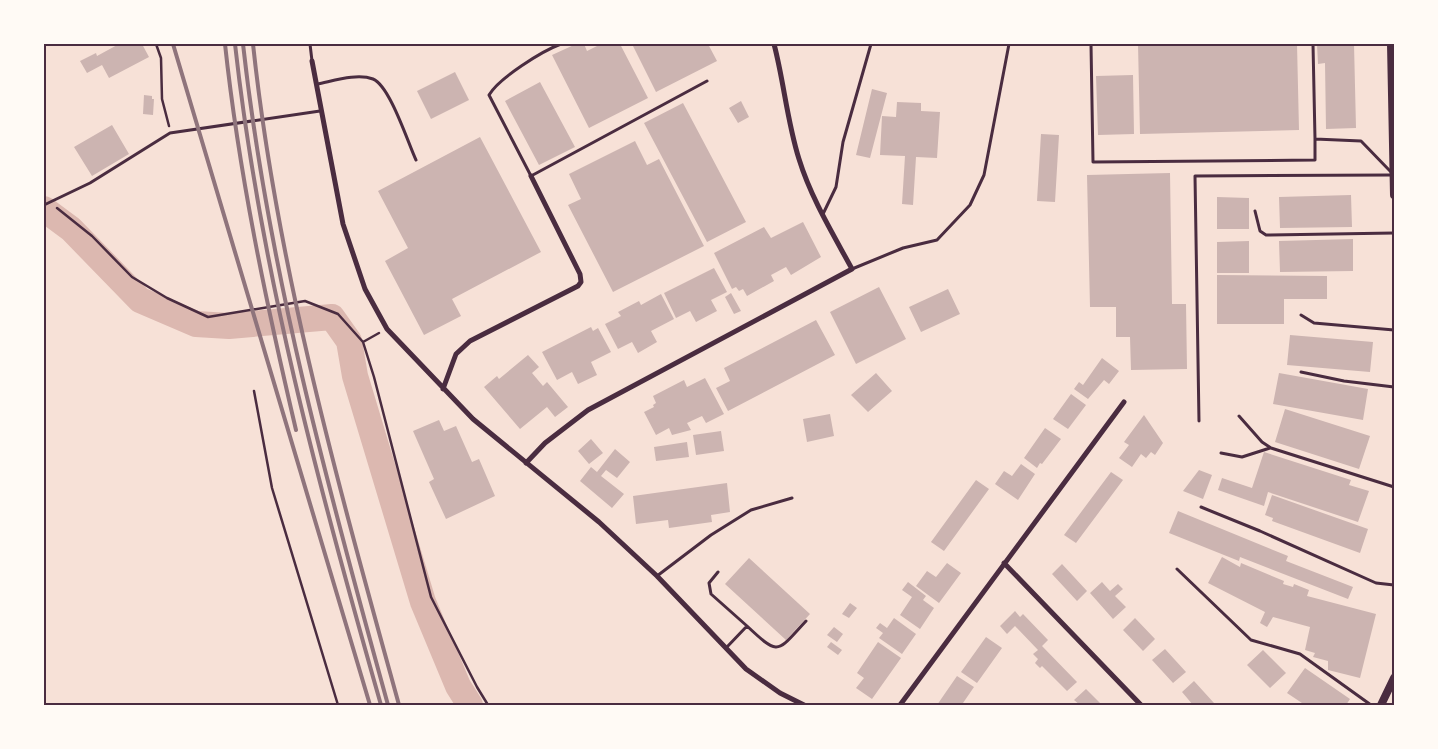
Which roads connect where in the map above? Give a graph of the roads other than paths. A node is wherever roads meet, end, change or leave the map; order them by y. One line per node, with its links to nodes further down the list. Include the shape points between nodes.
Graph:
1 (310, 44): 9 (lane)
2 (561, 44): 17 (lane, via 536,56 489,95)
3 (774, 44): 21 (street, via 799,160)
4 (871, 44): 21 (lane, via 843,142 836,186)
5 (1009, 44): 23 (lane, via 984,175 970,205 937,240 903,248)
6 (1091, 44): 13 (lane, via 1093,162 1316,160)
7 (1313, 44): 13 (lane)
8 (1392, 44): 15 (street)
9 (312, 61): 11 (street)
10 (707, 80): 17 (lane)
11 (316, 84): 12 (street); 14 (lane, via 354,78 374,80 381,85)
12 (320, 111): 19 (lane, via 170,133 90,183); 28 (street, via 343,224 365,289 387,329)
13 (1315, 139): 16 (lane, via 1361,141)
14 (416, 160)
15 (1394, 164): 16 (street)
16 (1394, 174): 18 (street); 31 (lane, via 1195,176)
17 (531, 176): 28 (street, via 580,274 581,282 470,341 456,354)
18 (1394, 195)
19 (44, 205)
20 (1255, 211): 22 (lane, via 1260,231 1266,235)
21 (823, 214): 23 (street)
22 (1394, 233)
23 (852, 269): 34 (street, via 588,410 545,443)
24 (1301, 316): 25 (lane, via 1314,323)
25 (1394, 330)
26 (1301, 372): 27 (lane)
27 (1394, 387)
28 (443, 389): 34 (street)
29 (1124, 402): 38 (street)
30 (1239, 416): 32 (lane)
31 (1199, 421)
32 (1271, 448): 33 (lane, via 1242,457); 35 (lane)
33 (1221, 453)
34 (526, 463): 41 (street, via 599,522)
35 (1394, 487)
36 (792, 498): 41 (lane, via 751,510 711,535)
37 (1201, 507): 42 (lane, via 1376,583)
38 (1004, 564): 48 (street); 49 (street)
39 (1177, 569): 50 (lane, via 1251,640 1300,654)
40 (718, 572): 44 (lane, via 709,583 711,594)
41 (657, 576): 45 (street)
42 (1394, 585)
43 (806, 621): 44 (lane, via 778,648 767,645)
44 (747, 626): 45 (lane)
45 (726, 648): 47 (street, via 763,682)
46 (1394, 678): 51 (street)
47 (804, 705)
48 (900, 705)
49 (1141, 705)
50 (1371, 705)
51 (1381, 705)

